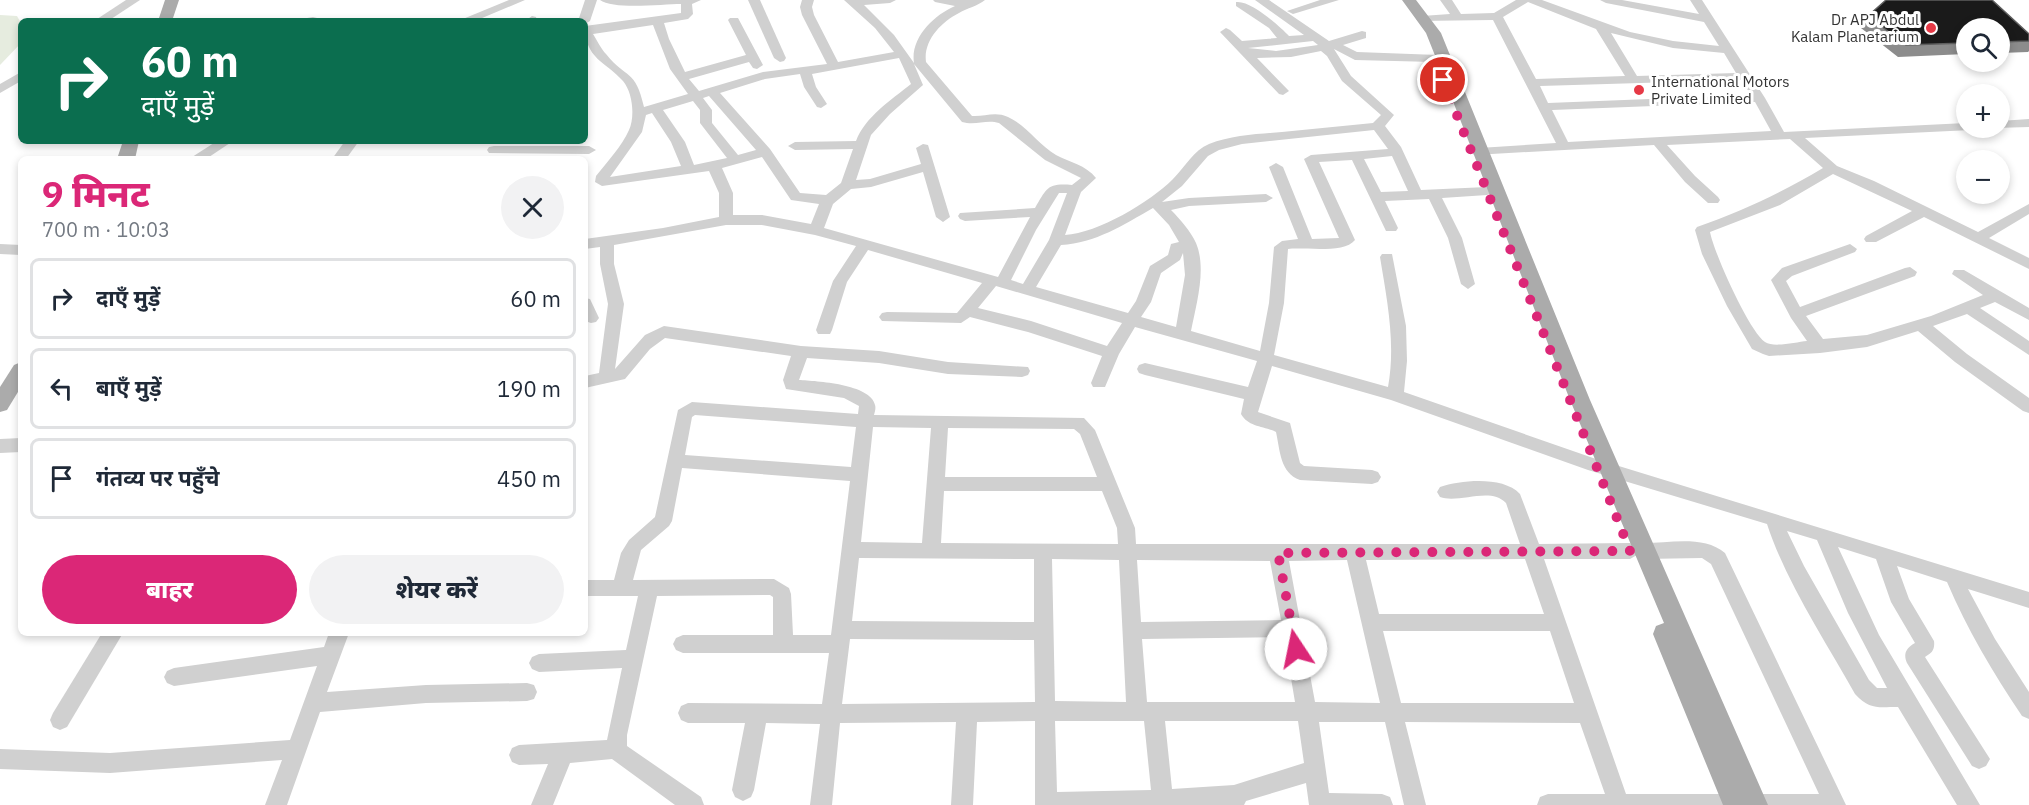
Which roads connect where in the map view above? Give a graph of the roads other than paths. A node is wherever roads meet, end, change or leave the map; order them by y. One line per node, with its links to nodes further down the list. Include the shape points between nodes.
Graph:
1 (134, 0): 30 (street)
2 (142, 0): 31 (street)
3 (160, 0): 32 (main road)
4 (172, 0): 33 (main road)
5 (519, 0): 34 (street)
6 (591, 0): 35 (street)
7 (606, 0): 23 (street)
8 (696, 0): 23 (street)
9 (754, 0): 52 (street)
10 (808, 0): 54 (street, via 808,15)
11 (890, 0): 24 (street)
12 (939, 0): 25 (street)
13 (1256, 0): 26 (street)
14 (1261, 0): 45 (street)
15 (1329, 0): 27 (street)
16 (1401, 0): 53 (main road, via 1423,31)
17 (1409, 0): 36 (main road)
18 (1446, 0): 29 (street)
19 (1524, 0): 28 (street)
20 (1532, 0): 40 (street)
21 (1606, 0): 37 (street)
22 (1696, 0): 37 (street)
23 (686, 1): 39 (street, via 686,15)
24 (852, 1): 50 (street, via 880,26)
25 (974, 2): 100 (street, via 944,15 930,30 919,53 920,63 966,119 1004,120 1050,157 1088,175 1087,181)
26 (1237, 2): 46 (street, via 1273,26)
27 (1293, 11)
28 (1497, 16): 29 (street); 63 (street)
29 (1458, 17): 36 (street)
30 (105, 18)
31 (114, 18)
32 (155, 18)
33 (166, 18)
34 (472, 18)
35 (585, 18)
36 (1422, 19): 88 (main road, via 1444,58)
37 (1708, 19): 49 (street)
38 (734, 20): 51 (street)
39 (658, 21): 42 (street); 59 (street)
40 (1602, 29): 49 (street, via 1666,45); 61 (street)
41 (1226, 32): 48 (street)
42 (588, 33)
43 (1362, 35): 47 (street)
44 (588, 36): 72 (street, via 601,57 628,79)
45 (1315, 37): 46 (street); 47 (street)
46 (1287, 41): 48 (street)
47 (1328, 46): 48 (street, via 1305,53 1263,56); 53 (street, via 1355,56); 75 (street, via 1346,78 1389,115)
48 (1242, 49): 66 (street)
49 (1726, 50): 58 (street)
50 (901, 54): 54 (street); 80 (street, via 917,85 873,123)
51 (752, 57): 57 (street); 59 (street)
52 (780, 58)
53 (1434, 58): 101 (main road)
54 (834, 67): 55 (street)
55 (805, 70): 57 (street); 69 (street)
56 (18, 71): 62 (street)
57 (763, 76): 65 (street)
58 (1743, 76): 61 (street); 68 (street)
59 (681, 77): 67 (street)
60 (18, 78): 64 (street)
61 (1634, 81): 63 (street)
62 (0, 82)
63 (1532, 83): 70 (street)
64 (0, 89)
65 (711, 91): 67 (street); 86 (street)
66 (1283, 91)
67 (694, 96): 71 (street); 91 (street, via 706,110 706,123)
68 (1759, 98): 70 (street); 77 (street)
69 (821, 104)
70 (1543, 106): 82 (street)
71 (656, 108): 72 (street); 96 (street, via 678,142)
72 (639, 113): 97 (street, via 635,132)
73 (2029, 123): 74 (street)
74 (2010, 124)
75 (1377, 126): 87 (street); 108 (street, via 1242,140 1214,147 1203,153)
76 (1956, 127): 77 (street)
77 (1786, 135): 78 (street); 95 (street)
78 (1657, 141): 82 (street); 107 (street)
79 (221, 144): 90 (street)
80 (860, 145): 81 (street); 99 (street)
81 (795, 146)
82 (1564, 146): 88 (street)
83 (922, 148): 93 (street)
84 (494, 150): 85 (street)
85 (589, 150)
86 (765, 152): 91 (street); 106 (street, via 796,197)
87 (1396, 152): 89 (street); 103 (street)
88 (1479, 152): 169 (main road)
89 (1356, 155): 104 (street); 124 (street, via 1311,159 1348,240)
90 (201, 156)
91 (736, 161): 92 (street)
92 (714, 166): 96 (street); 114 (street, via 726,193)
93 (929, 166): 99 (street, via 871,183); 113 (street)
94 (1276, 167): 124 (street)
95 (1832, 169): 110 (street); 147 (street, via 1775,202 1702,230 1710,256 1758,345 1770,350)
96 (690, 171): 97 (street)
97 (602, 182): 98 (street)
98 (588, 185)
99 (847, 185): 106 (street)
100 (1075, 190): 111 (street, via 1054,189); 119 (street)
101 (1487, 191): 102 (street); 169 (main road)
102 (1433, 193): 103 (street); 133 (street, via 1455,238)
103 (1416, 194): 104 (street)
104 (1377, 197): 115 (street)
105 (1266, 198): 108 (street)
106 (829, 200): 116 (street)
107 (1713, 200)
108 (1157, 204): 119 (street, via 1100,232); 123 (street)
109 (2029, 208): 117 (street)
110 (1924, 211): 117 (street); 118 (street)
111 (1040, 212): 112 (street); 132 (street)
112 (965, 216)
113 (943, 217)
114 (726, 220): 116 (street, via 762,220); 120 (street)
115 (1391, 228)
116 (816, 230): 122 (street)
117 (1979, 238): 129 (street)
118 (1871, 239)
119 (1056, 240): 134 (street)
120 (607, 242): 121 (street); 156 (street, via 607,264 616,304)
121 (588, 244)
122 (865, 244): 132 (street); 145 (street, via 840,281)
123 (1189, 244): 143 (street, via 1176,247 1174,257 1155,270); 146 (street, via 1192,263)
124 (1307, 244): 151 (street, via 1281,247 1278,292)
125 (0, 249): 127 (street)
126 (1850, 249): 139 (street, via 1780,276 1780,285)
127 (18, 250)
128 (1387, 257): 161 (street, via 1398,342)
129 (2029, 264)
130 (1910, 272): 139 (street)
131 (1959, 274): 135 (street)
132 (997, 282): 134 (street); 138 (street)
133 (1468, 284)
134 (1026, 291): 143 (street)
135 (1995, 296): 136 (street); 140 (street)
136 (1968, 307): 144 (street); 148 (street)
137 (588, 310): 142 (street)
138 (968, 311): 141 (street, via 952,320); 150 (street)
139 (1796, 314): 147 (street)
140 (2029, 315)
141 (887, 317)
142 (591, 318)
143 (1131, 321): 146 (street); 150 (street)
144 (1921, 325): 147 (street, via 1867,341); 163 (street)
145 (824, 330)
146 (1183, 334): 151 (street)
147 (1820, 347)
148 (2029, 349)
149 (801, 351): 154 (street, via 879,357 948,368); 156 (street, via 664,332 640,349 623,373); 164 (street, via 790,380 792,385 861,397 866,401)
150 (1111, 353): 158 (street)
151 (1266, 357): 160 (street); 161 (street)
152 (18, 360): 159 (main road)
153 (1145, 369): 160 (street)
154 (1022, 371)
155 (18, 375): 162 (main road)
156 (606, 379): 157 (street)
157 (588, 382)
158 (1099, 383)
159 (0, 387)
160 (1254, 395): 171 (street, via 1249,414 1255,420 1284,428 1292,466 1300,473)
161 (1395, 395): 169 (street)
162 (0, 404)
163 (2029, 408)
164 (866, 421): 165 (street); 168 (street, via 692,408 684,414); 170 (street)
165 (940, 423): 172 (street); 173 (street, via 1078,423 1087,430)
166 (0, 446): 167 (street)
167 (18, 446)
168 (675, 461): 170 (street); 189 (street, via 663,521 630,553)
169 (1602, 467): 175 (street); 180 (main road)
170 (859, 475): 177 (street)
171 (1372, 477)
172 (936, 484): 173 (street); 178 (street)
173 (1109, 484): 181 (street, via 1125,528)
174 (1446, 492): 182 (street, via 1507,491 1514,499)
175 (1774, 519): 176 (street); 206 (street, via 1797,572 1862,687 1872,698)
176 (1826, 537): 185 (street); 206 (street, via 1865,628)
177 (850, 550): 178 (street); 198 (street)
178 (931, 550): 179 (street)
179 (1043, 550): 181 (street); 194 (street)
180 (1637, 551): 182 (street); 231 (main road); 241 (street, via 1702,550 1714,554)
181 (1128, 552): 183 (street); 195 (street)
182 (1531, 552): 184 (street); 192 (street)
183 (1278, 553): 184 (street); 193 (street)
184 (1355, 553): 191 (street)
185 (1884, 555): 186 (street); 224 (street, via 1901,602 1924,642 1925,647 1914,657)
186 (1954, 577): 190 (street); 208 (street, via 1982,639)
187 (649, 587): 189 (street); 200 (street, via 774,587 782,594); 202 (street)
188 (588, 588): 189 (street)
189 (621, 588)
190 (2029, 600)
191 (1371, 622): 192 (street); 213 (street)
192 (1556, 623): 215 (street)
193 (1292, 628): 195 (street); 212 (street)
194 (1045, 631): 198 (street); 209 (street)
195 (1134, 631): 211 (street)
196 (111, 636): 218 (street)
197 (338, 636): 201 (street)
198 (841, 637): 200 (street); 216 (street)
199 (683, 644): 200 (street)
200 (783, 644)
201 (331, 655): 204 (street); 207 (street)
202 (633, 658): 203 (street); 220 (street)
203 (539, 663)
204 (174, 677)
205 (527, 692): 207 (street, via 426,694)
206 (1904, 697): 242 (street)
207 (314, 703): 219 (street)
208 (2029, 709)
209 (1046, 711): 210 (street); 211 (street); 229 (street)
210 (967, 712): 216 (street); 236 (street)
211 (1146, 712): 212 (street); 228 (street)
212 (1307, 712): 213 (street); 225 (street)
213 (1392, 712): 215 (street); 238 (street)
214 (688, 713): 217 (street)
215 (1587, 713): 240 (street)
216 (831, 714): 217 (street); 235 (street)
217 (757, 715): 226 (street)
218 (60, 720)
219 (297, 749): 223 (street, via 110,763); 232 (street)
220 (617, 749): 221 (street); 234 (street)
221 (563, 754): 222 (street); 233 (street)
222 (519, 755)
223 (0, 759)
224 (1979, 759)
225 (1315, 770): 227 (street); 230 (street)
226 (743, 790)
227 (1235, 800): 228 (street)
228 (1162, 803): 229 (street)
229 (1046, 804)
230 (1320, 804): 237 (street)
231 (1745, 804): 240 (street); 241 (street)
232 (276, 805)
233 (542, 805)
234 (693, 805)
235 (821, 805)
236 (962, 805)
237 (1382, 805)
238 (1415, 805)
239 (1548, 805): 240 (street)
240 (1619, 805)
241 (1833, 805)
242 (1969, 805)

